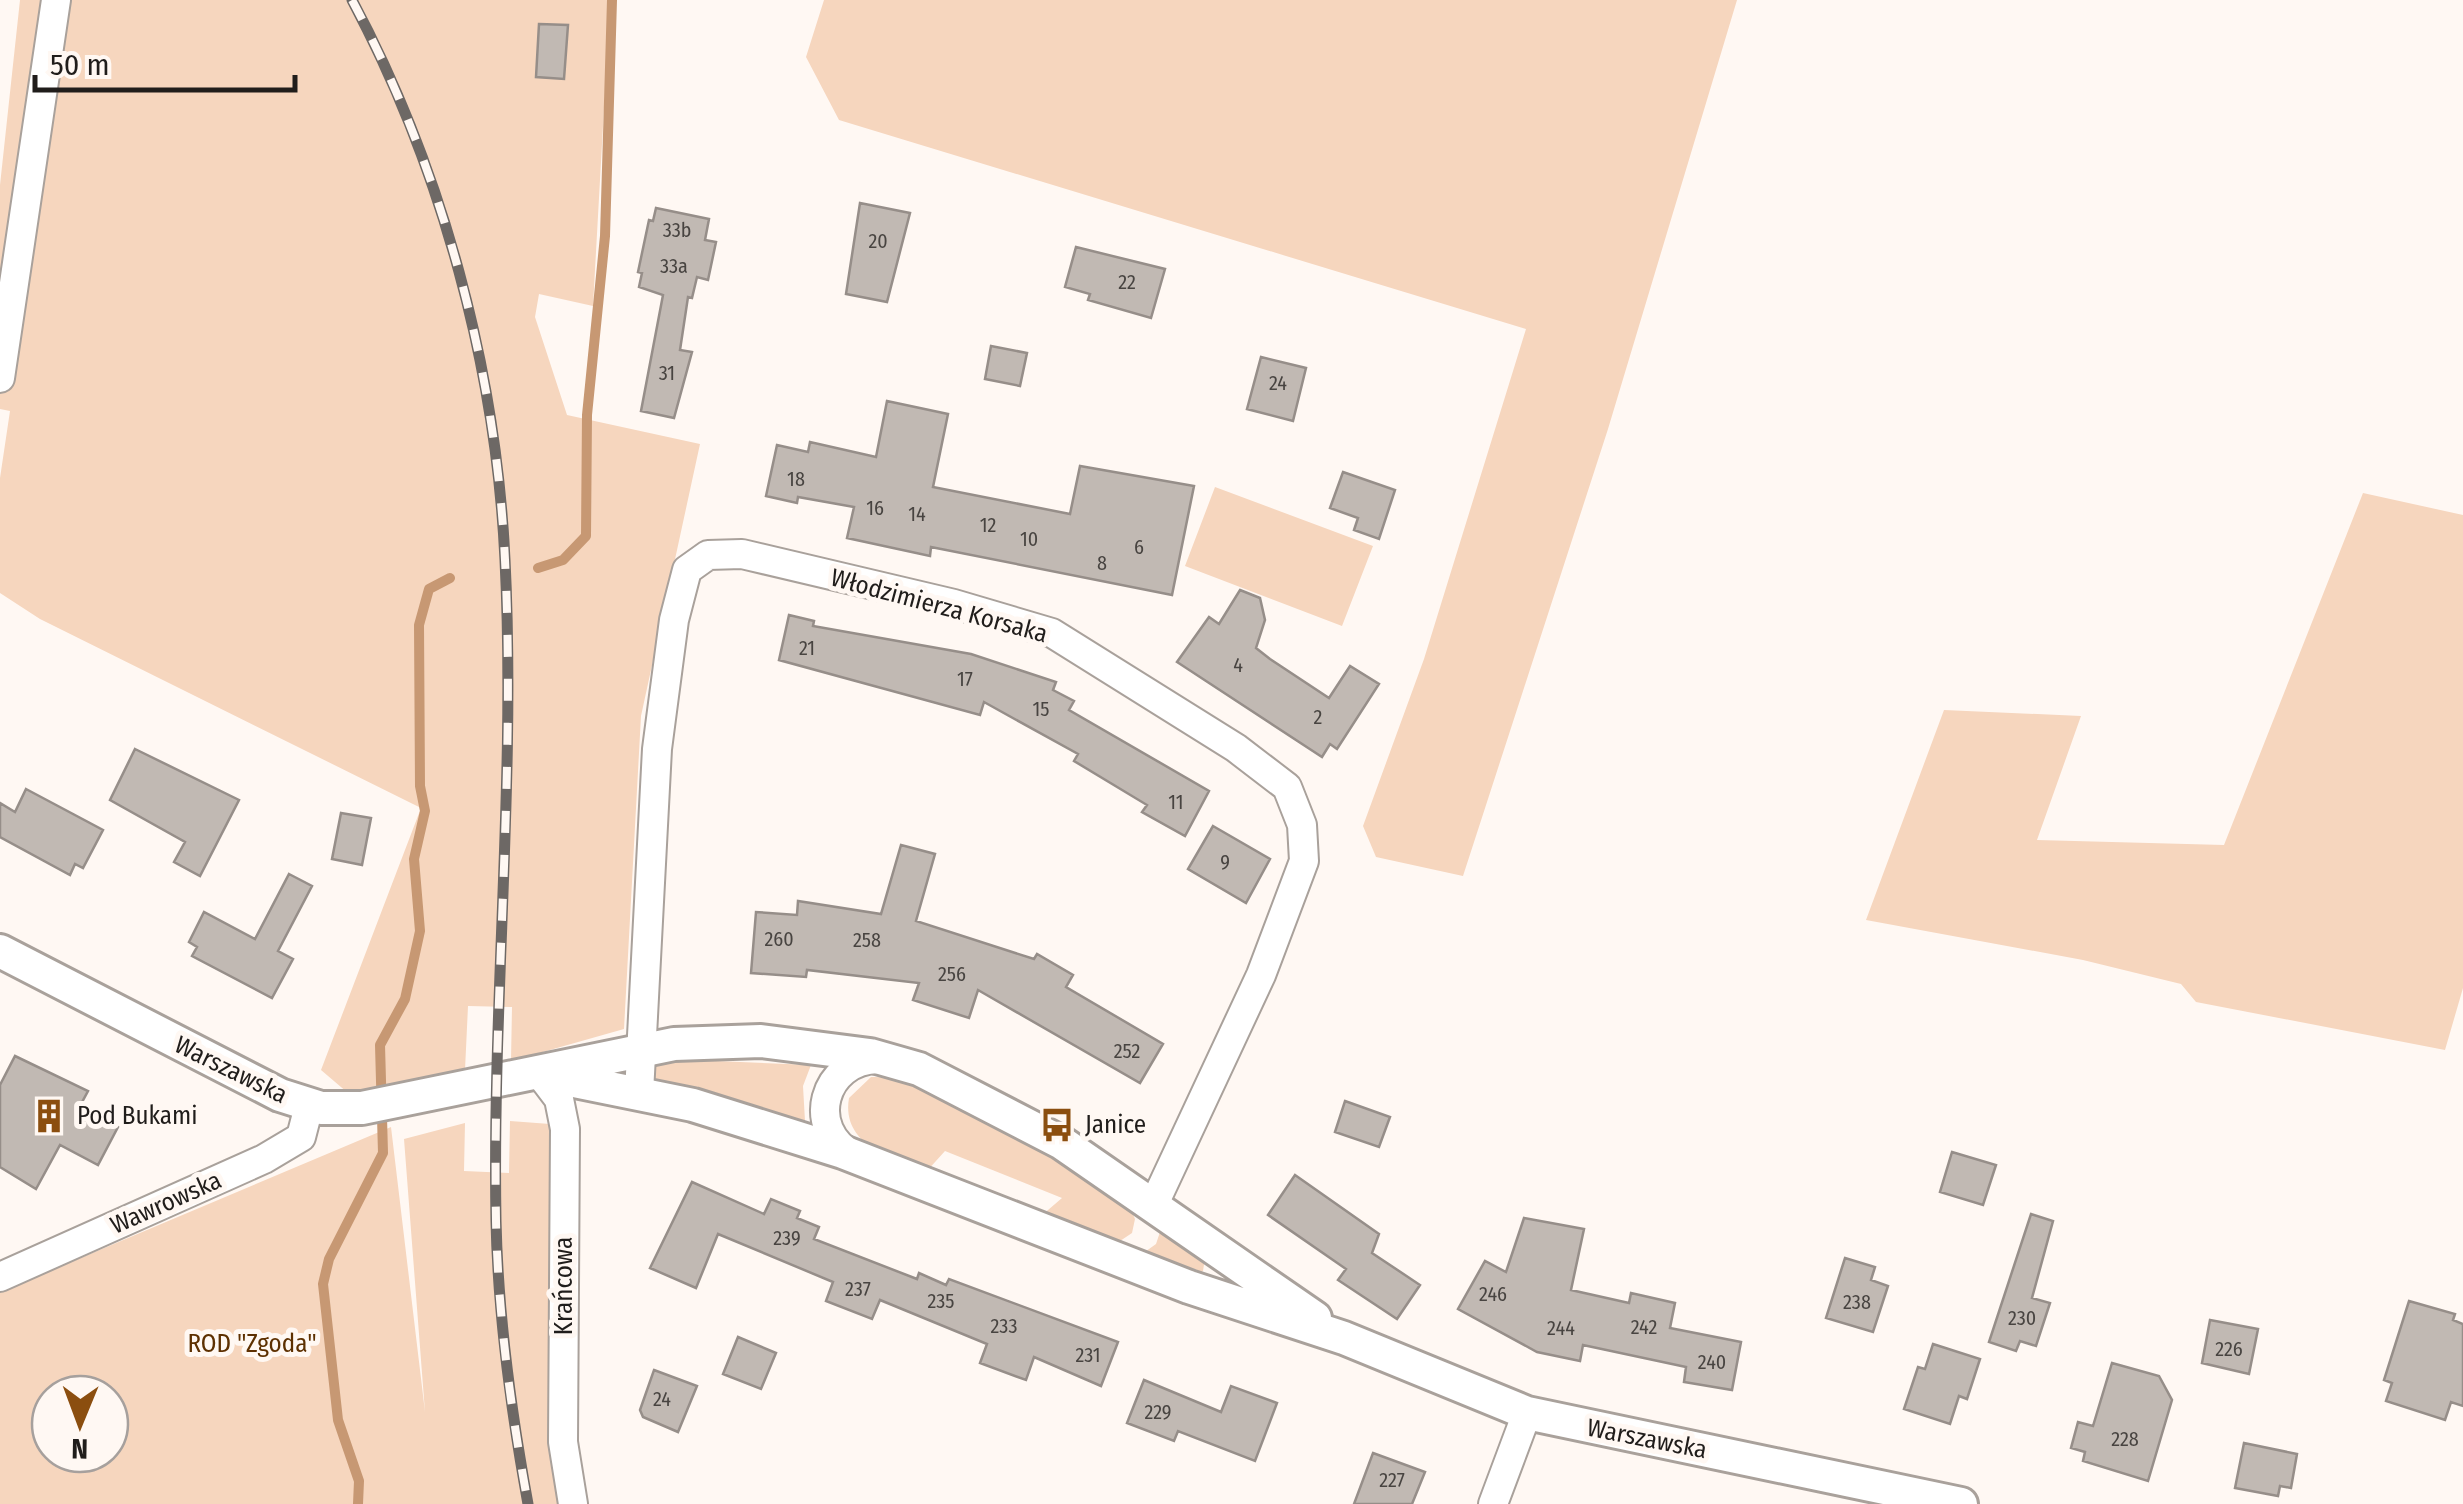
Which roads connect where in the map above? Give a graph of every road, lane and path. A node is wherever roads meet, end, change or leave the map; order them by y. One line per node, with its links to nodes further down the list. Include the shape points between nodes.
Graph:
1 (56, 0): 2 (street)
2 (0, 378)
3 (0, 951): 8 (street, Warszawska, via 250,1082)
4 (642, 1048): 5 (street, Warszawska, via 761,1042); 6 (street, Warszawska); 7 (street, Włodzimierza Korsaka); 10 (street, Włodzimierza Korsaka, via 657,749 687,570 708,555 742,554 1052,633 1287,786 1302,825 1304,861 1261,975)
5 (894, 1062): 9 (street, Warszawska, via 854,1063 826,1094 830,1134); 10 (street, Warszawska, via 1062,1142)
6 (540, 1074): 7 (street, Warszawska); 8 (street, Warszawska, via 377,1105); 14 (street, Krańcowa, via 559,1099 566,1129 564,1442)
7 (639, 1093): 9 (street, Warszawska)
8 (309, 1106): 11 (street, Wawrowska, via 300,1137 264,1159)
9 (862, 1159): 12 (street, Warszawska, via 1189,1288)
10 (1154, 1204): 12 (street, Warszawska)
11 (0, 1277)
12 (1344, 1338): 13 (street, Warszawska)
13 (1528, 1413): 15 (street); 16 (street, Warszawska)
14 (573, 1504)
15 (1493, 1504)
16 (1961, 1504)

